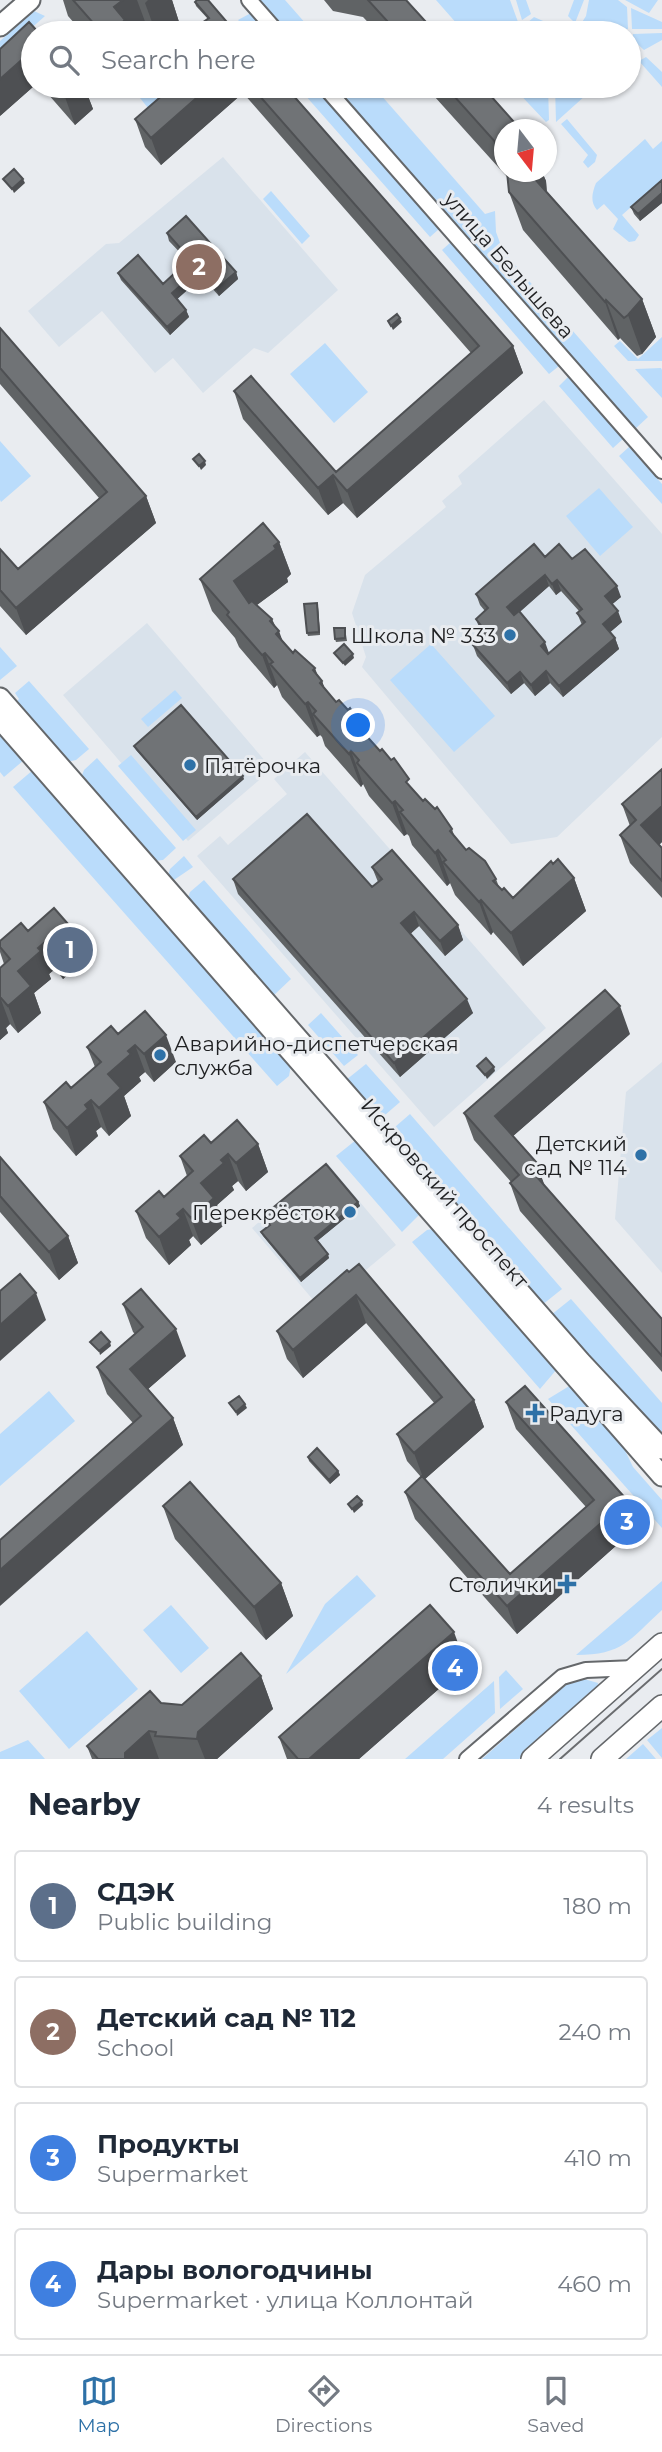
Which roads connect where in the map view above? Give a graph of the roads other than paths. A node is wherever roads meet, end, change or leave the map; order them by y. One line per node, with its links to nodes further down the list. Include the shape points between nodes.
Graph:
1 (30, 0): 4 (street)
2 (249, 0): 3 (street)
3 (267, 21)
4 (0, 26)
5 (335, 98): 6 (street, улица Белышева)
6 (662, 471)
7 (0, 698): 9 (street, Искровский проспект)
8 (0, 719): 10 (street, Искровский проспект)
9 (662, 1449)
10 (662, 1476)
11 (662, 1644): 12 (main road)
12 (635, 1668): 14 (street, via 562,1676); 15 (main road)
13 (662, 1706): 16 (main road)
14 (467, 1759)
15 (532, 1759)
16 (601, 1759)

